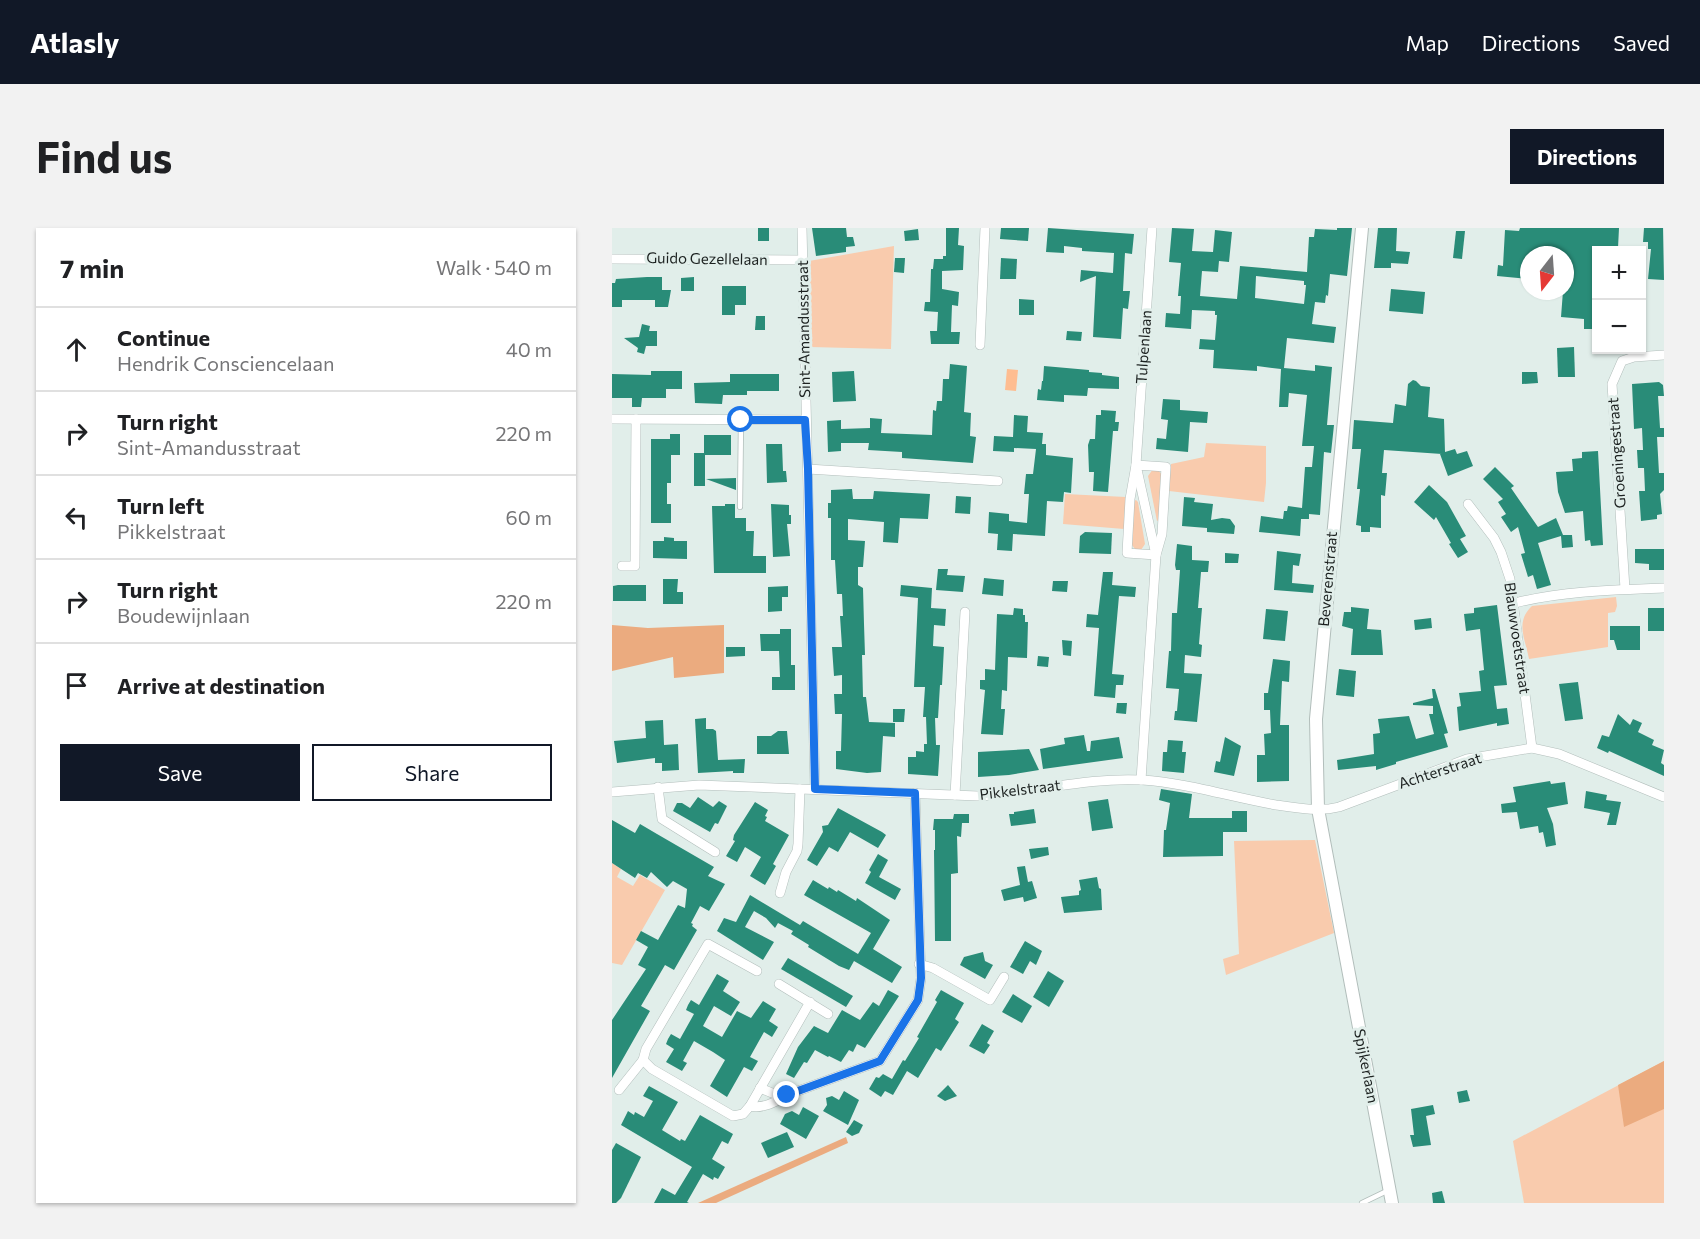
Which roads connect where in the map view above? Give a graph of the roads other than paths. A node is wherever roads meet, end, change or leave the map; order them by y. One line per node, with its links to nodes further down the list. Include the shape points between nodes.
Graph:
1 (802, 228): 6 (street, Sint-Amandusstraat)
2 (985, 228): 7 (street)
3 (1152, 228): 13 (street, Tulpenlaan)
4 (1362, 228): 33 (street, Beverenstraat, via 1316,719)
5 (612, 259): 6 (street, Guido Gezellelaan)
6 (802, 260): 12 (street, Sint-Amandusstraat)
7 (981, 345)
8 (1664, 355): 21 (street, Groeningestraat, via 1622,361 1612,384)
9 (612, 419): 10 (street)
10 (636, 419): 11 (street); 19 (street, via 635,566)
11 (741, 420): 12 (street); 17 (lane)
12 (805, 420): 14 (street, Sint-Amandusstraat)
13 (1136, 465): 18 (street, Tulpenlaan); 18 (street, Tulpenlaan, via 1127,553); 18 (street, Tulpenlaan, via 1166,467 1162,534)
14 (808, 469): 15 (street); 28 (street, Sint-Amandusstraat)
15 (998, 481)
16 (1468, 504): 22 (street, Blauwvoetstraat, via 1502,552)
17 (740, 507)
18 (1156, 555): 25 (street, Tulpenlaan)
19 (622, 566)
20 (1664, 588): 21 (street)
21 (1625, 590): 22 (street)
22 (1515, 603): 24 (street, Blauwvoetstraat)
23 (965, 612): 31 (street)
24 (1532, 748): 32 (street, Achterstraat, via 1559,754); 33 (street, Achterstraat, via 1467,759 1339,807)
25 (1141, 780): 31 (street, Pikkelstraat); 33 (street, Pikkelstraat)
26 (658, 787): 27 (street, Pikkelstraat); 29 (street, Pikkelstraat); 34 (street, via 662,819)
27 (800, 789): 28 (street, Pikkelstraat); 35 (street, via 798,844)
28 (815, 789): 30 (street, Pikkelstraat)
29 (612, 792)
30 (915, 793): 31 (street, Pikkelstraat); 37 (street)
31 (956, 795)
32 (1664, 796)
33 (1318, 809): 36 (street, Beverenstraat)
34 (714, 852)
35 (780, 892)
36 (1340, 928): 48 (street, Spijkerlaan)
37 (919, 964): 39 (street, via 990,1000); 46 (street, via 918,1000 880,1061)
38 (757, 971): 43 (street, via 708,944)
39 (1004, 977)
40 (779, 984): 41 (street)
41 (810, 1002): 42 (street); 44 (street)
42 (828, 1014)
43 (643, 1060): 45 (street); 47 (street, via 733,1116 743,1114)
44 (760, 1088): 46 (street); 47 (street)
45 (620, 1089)
46 (787, 1095): 47 (street)
47 (750, 1106)
48 (1391, 1197): 49 (lane)
49 (1362, 1203)

